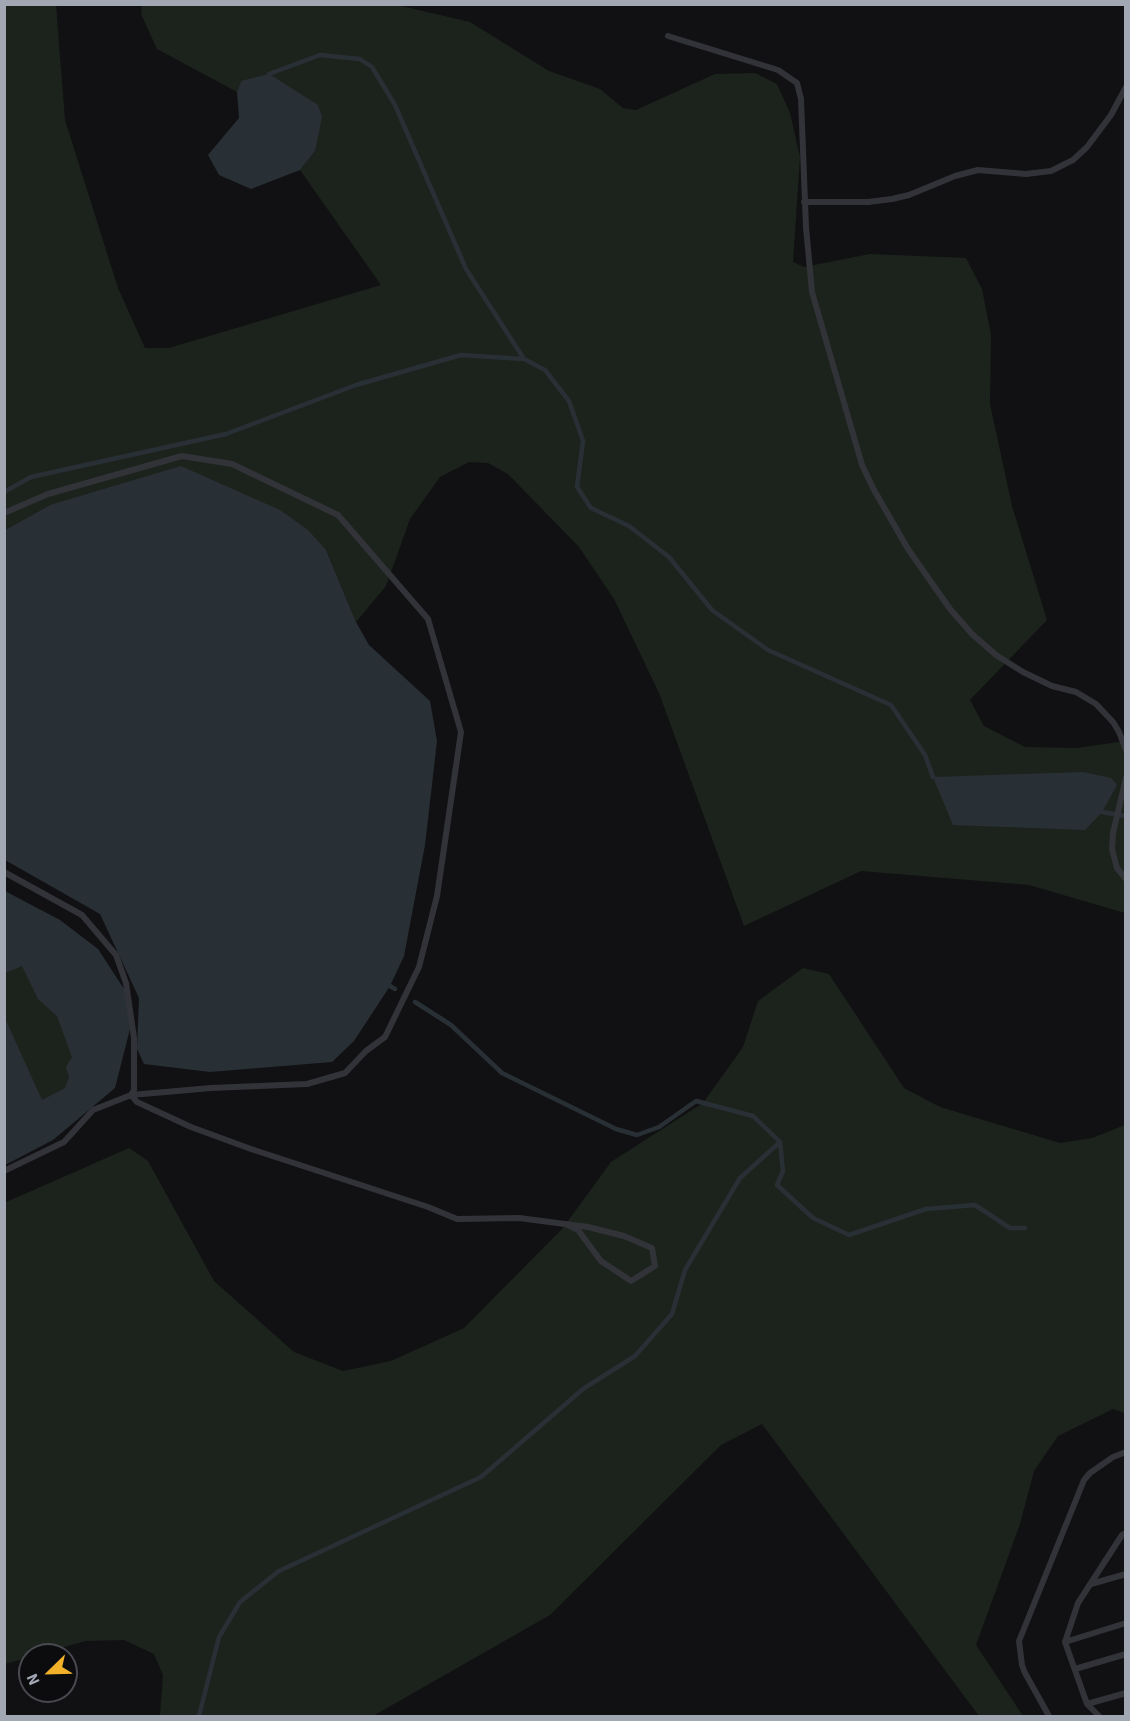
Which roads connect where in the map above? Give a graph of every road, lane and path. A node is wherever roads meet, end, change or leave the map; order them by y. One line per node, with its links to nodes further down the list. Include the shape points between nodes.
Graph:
1 (668, 36): 3 (lane, via 778,70 797,83 801,99)
2 (1125, 87): 3 (lane, via 1111,115 1087,147 1073,160 1051,171 1026,174 978,170 892,200)
3 (804, 202): 5 (lane, via 812,292 862,465 886,514 951,609 977,639 1023,672 1096,704 1113,722)
4 (4, 513): 9 (lane, via 48,494 182,456 232,464 338,515 428,619 461,732 437,896 418,967 385,1037 345,1072 307,1084)
5 (1125, 750)
6 (1125, 778): 8 (lane, via 1112,849)
7 (4, 872): 9 (lane, via 82,915 116,955 126,983 134,1038)
8 (1125, 879)
9 (131, 1095): 10 (lane, via 93,1110 64,1142); 11 (lane, via 137,1102 201,1131 457,1219 519,1218)
10 (4, 1172)
11 (568, 1225): 11 (lane, via 624,1236 652,1248 655,1266 631,1281 601,1262 578,1230)
12 (1125, 1452): 22 (lane, via 1084,1480 1019,1641 1022,1665)
13 (1125, 1533): 15 (lane)
14 (1125, 1574): 15 (lane)
15 (1090, 1584): 17 (lane, via 1078,1603)
16 (1125, 1623): 17 (lane)
17 (1065, 1642): 19 (lane)
18 (1125, 1654): 19 (lane)
19 (1075, 1669): 21 (lane)
20 (1125, 1693): 21 (lane)
21 (1087, 1704): 23 (lane)
22 (1049, 1716)
23 (1099, 1716)

